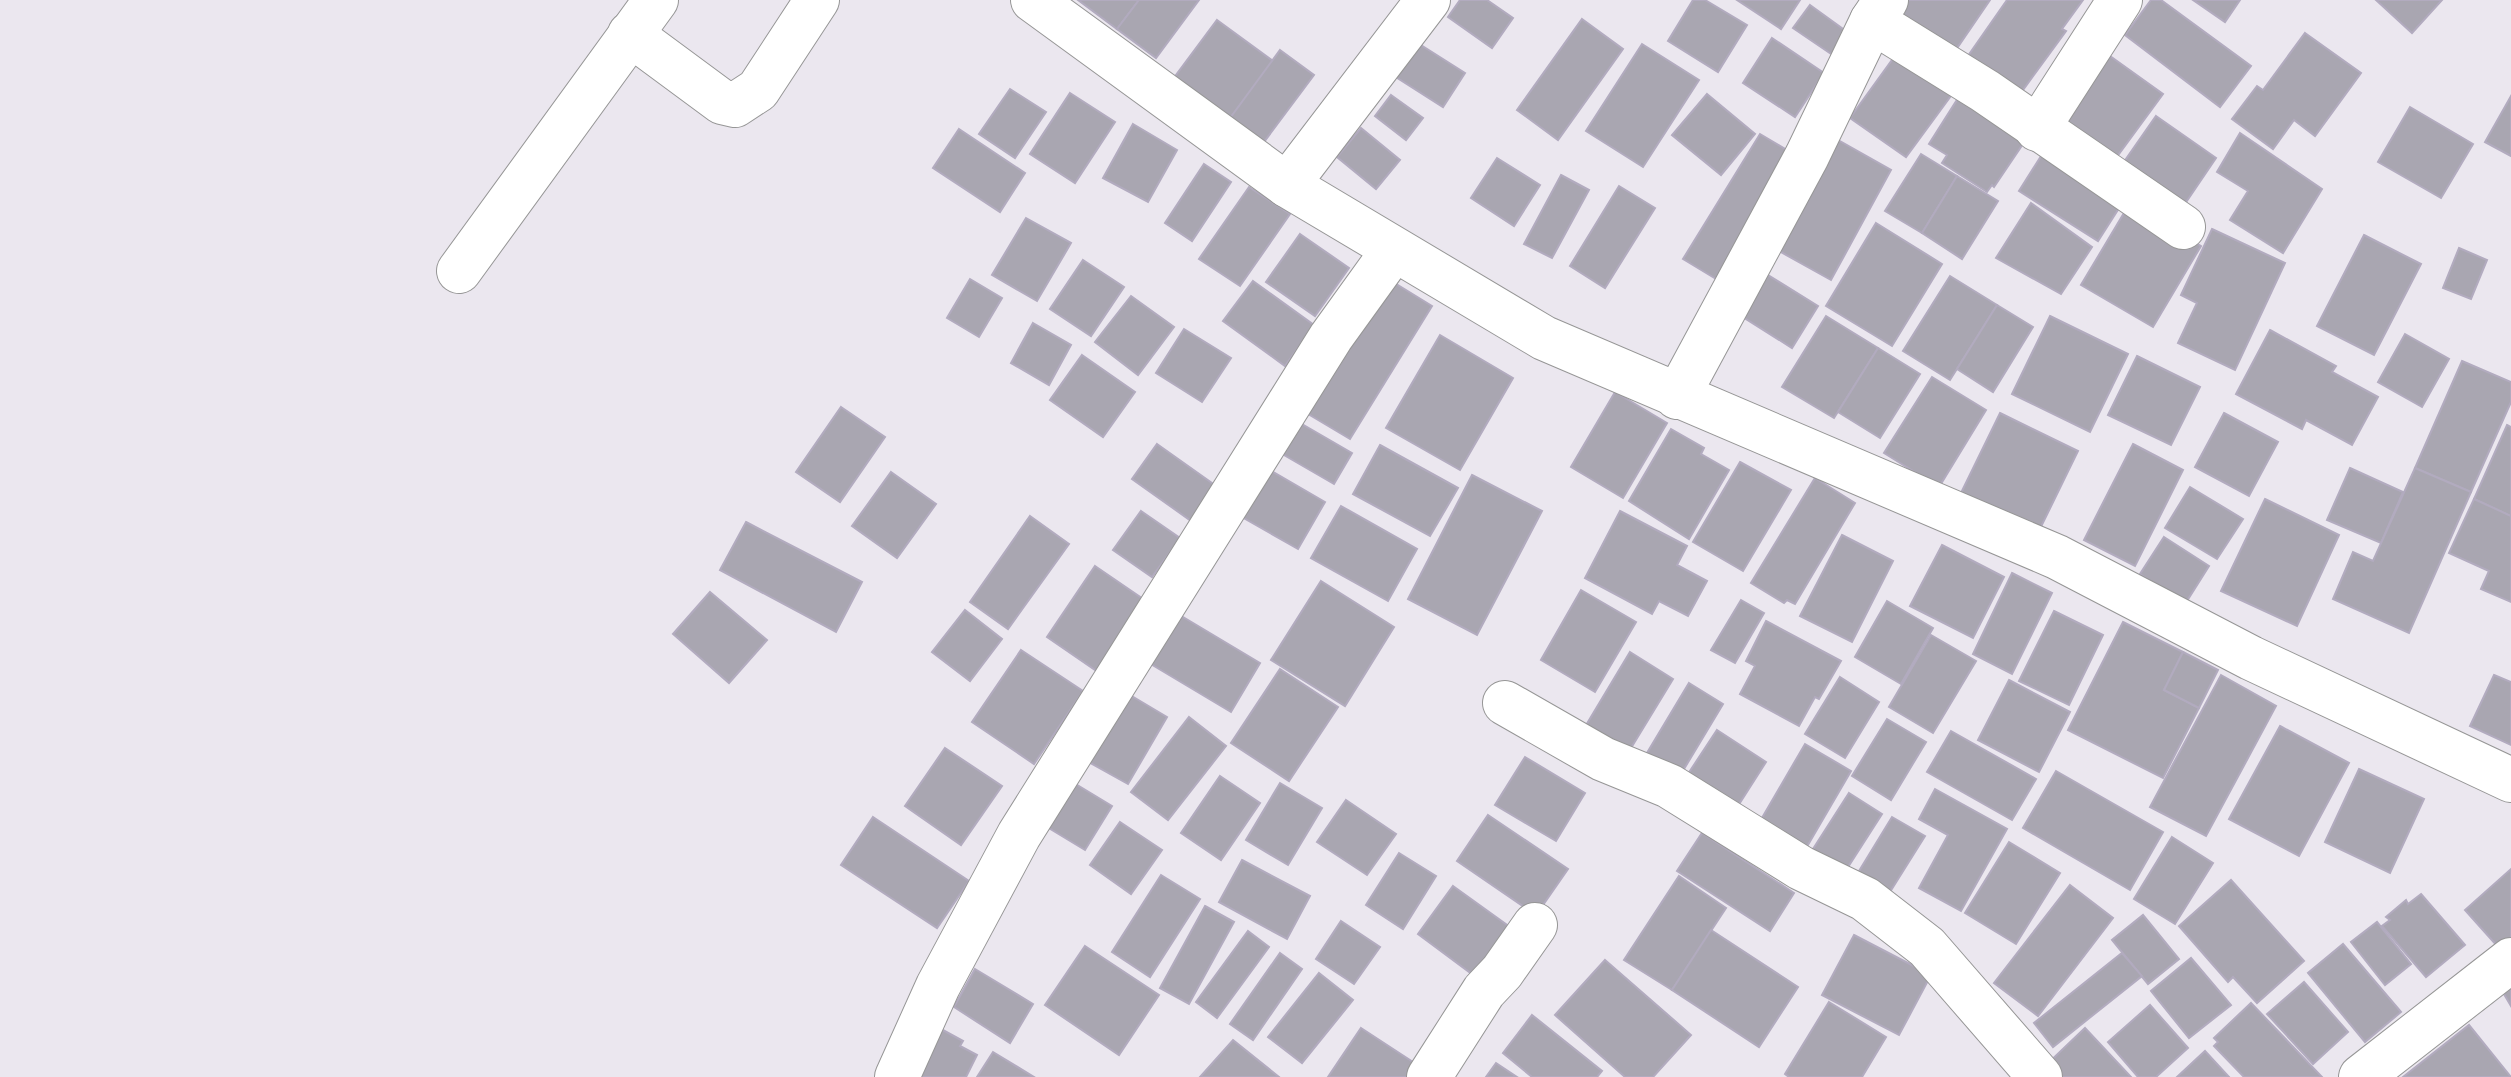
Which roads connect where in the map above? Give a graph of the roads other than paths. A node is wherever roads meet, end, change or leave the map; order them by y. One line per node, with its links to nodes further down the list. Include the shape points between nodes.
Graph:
1 (817, 0): 6 (street, via 758,90 735,105 722,102)
2 (1033, 0): 8 (street)
3 (1428, 0): 8 (street)
4 (2120, 0): 7 (street)
5 (1879, 11): 7 (street); 12 (street)
6 (643, 17): 11 (street)
7 (2037, 129): 9 (street)
8 (1287, 185): 10 (street)
9 (2183, 227)
10 (1393, 251): 12 (street, via 1544,338); 17 (street, via 1331,337 1019,835 938,986)
11 (459, 271)
12 (1677, 397): 14 (street, via 2057,557 2251,658)
13 (1505, 703): 19 (street, via 1603,759 1669,786 1801,868 1865,899 1927,947)
14 (2511, 780)
15 (1535, 925): 18 (street, via 1484,991)
16 (2511, 960): 20 (street)
17 (897, 1077)
18 (1429, 1077)
19 (2040, 1077)
20 (2361, 1077)

